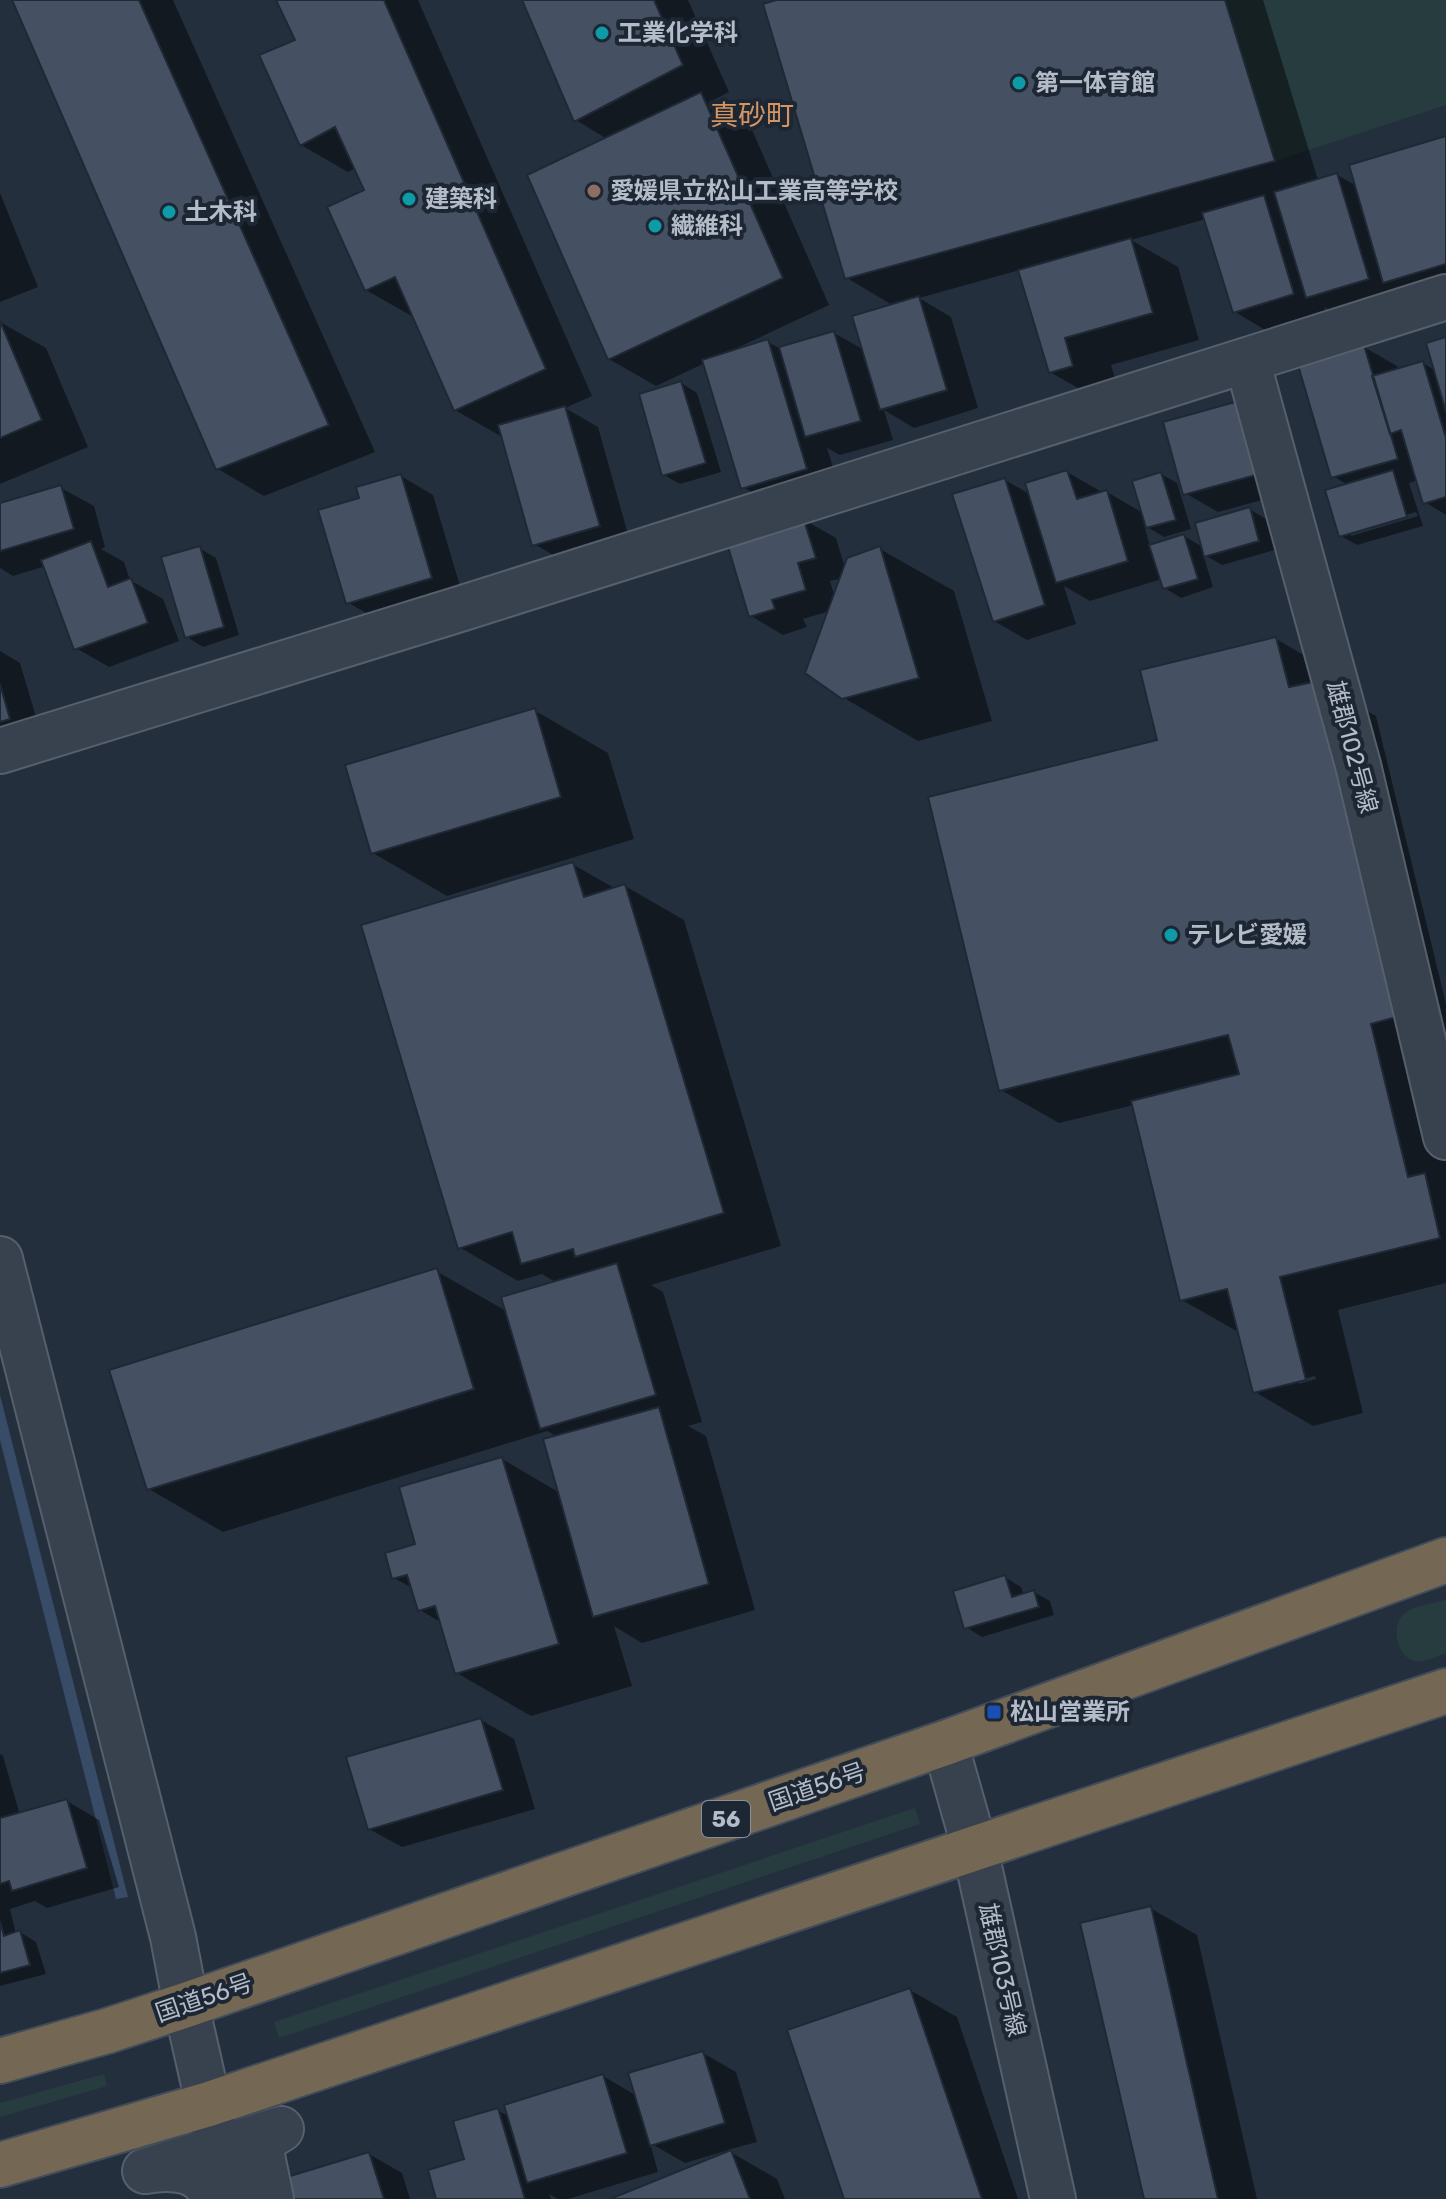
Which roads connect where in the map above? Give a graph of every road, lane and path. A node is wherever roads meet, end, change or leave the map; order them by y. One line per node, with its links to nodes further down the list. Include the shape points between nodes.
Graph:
1 (1446, 297): 2 (street)
2 (1247, 360): 3 (street); 4 (street, 雄郡102号線, via 1358,765)
3 (0, 751)
4 (1446, 1137)
5 (0, 1259): 10 (street)
6 (1446, 1560): 8 (highway, 国道56号 / 56)
7 (1446, 1691): 9 (highway)
8 (945, 1743): 9 (street, 雄郡103号線); 10 (highway, 国道56号 / 56)
9 (975, 1849): 12 (highway); 18 (street, 雄郡103号線)
10 (186, 2005): 11 (highway, 国道56号 / 56); 12 (street)
11 (0, 2061)
12 (209, 2104): 13 (street); 14 (highway)
13 (219, 2149): 15 (street, via 145,2171 190,2173 211,2189); 16 (street); 17 (street, via 281,2129 265,2139 261,2151)
14 (0, 2165)
15 (214, 2199)
16 (230, 2199)
17 (271, 2199)
18 (1053, 2199)

